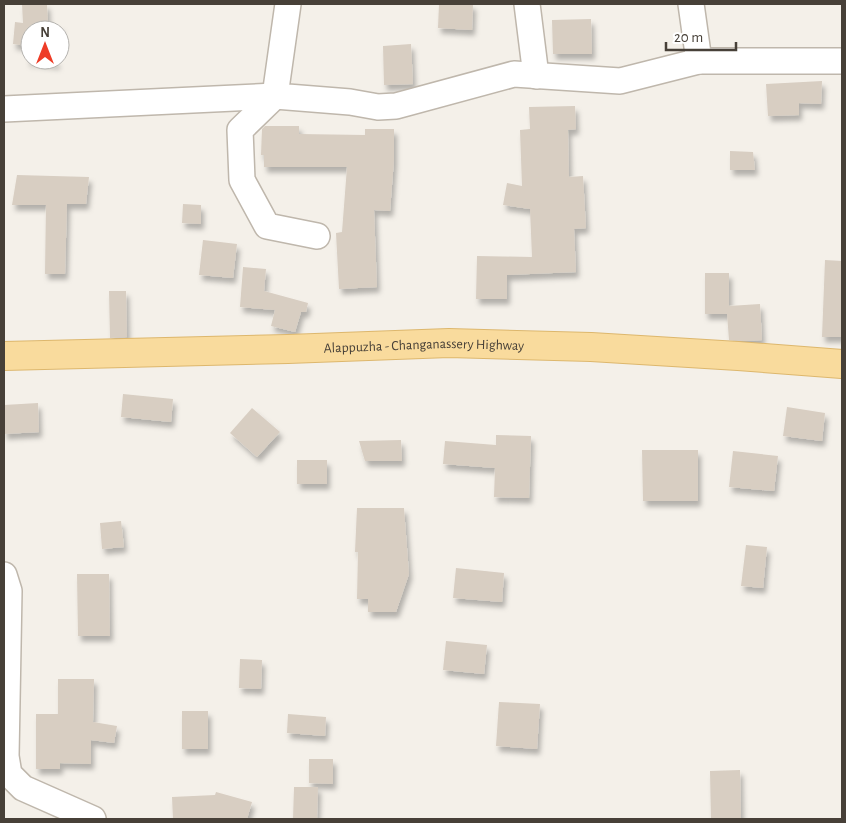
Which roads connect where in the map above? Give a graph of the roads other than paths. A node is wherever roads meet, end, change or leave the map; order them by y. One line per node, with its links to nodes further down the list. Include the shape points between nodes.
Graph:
1 (288, 4): 7 (street)
2 (527, 4): 6 (street)
3 (691, 4): 4 (street)
4 (699, 61): 5 (street); 6 (street, via 620,81)
5 (842, 61)
6 (536, 76): 7 (street, via 514,74 396,106)
7 (275, 96): 8 (street); 9 (street, via 240,130 242,180 267,226)
8 (4, 109)
9 (316, 236)
10 (4, 356): 11 (main road, Alappuzha - Changanassery Highway, via 449,343 591,347)
11 (842, 364)
12 (4, 576): 13 (street, via 9,591 6,756)
13 (14, 791): 14 (street)
14 (93, 819)

